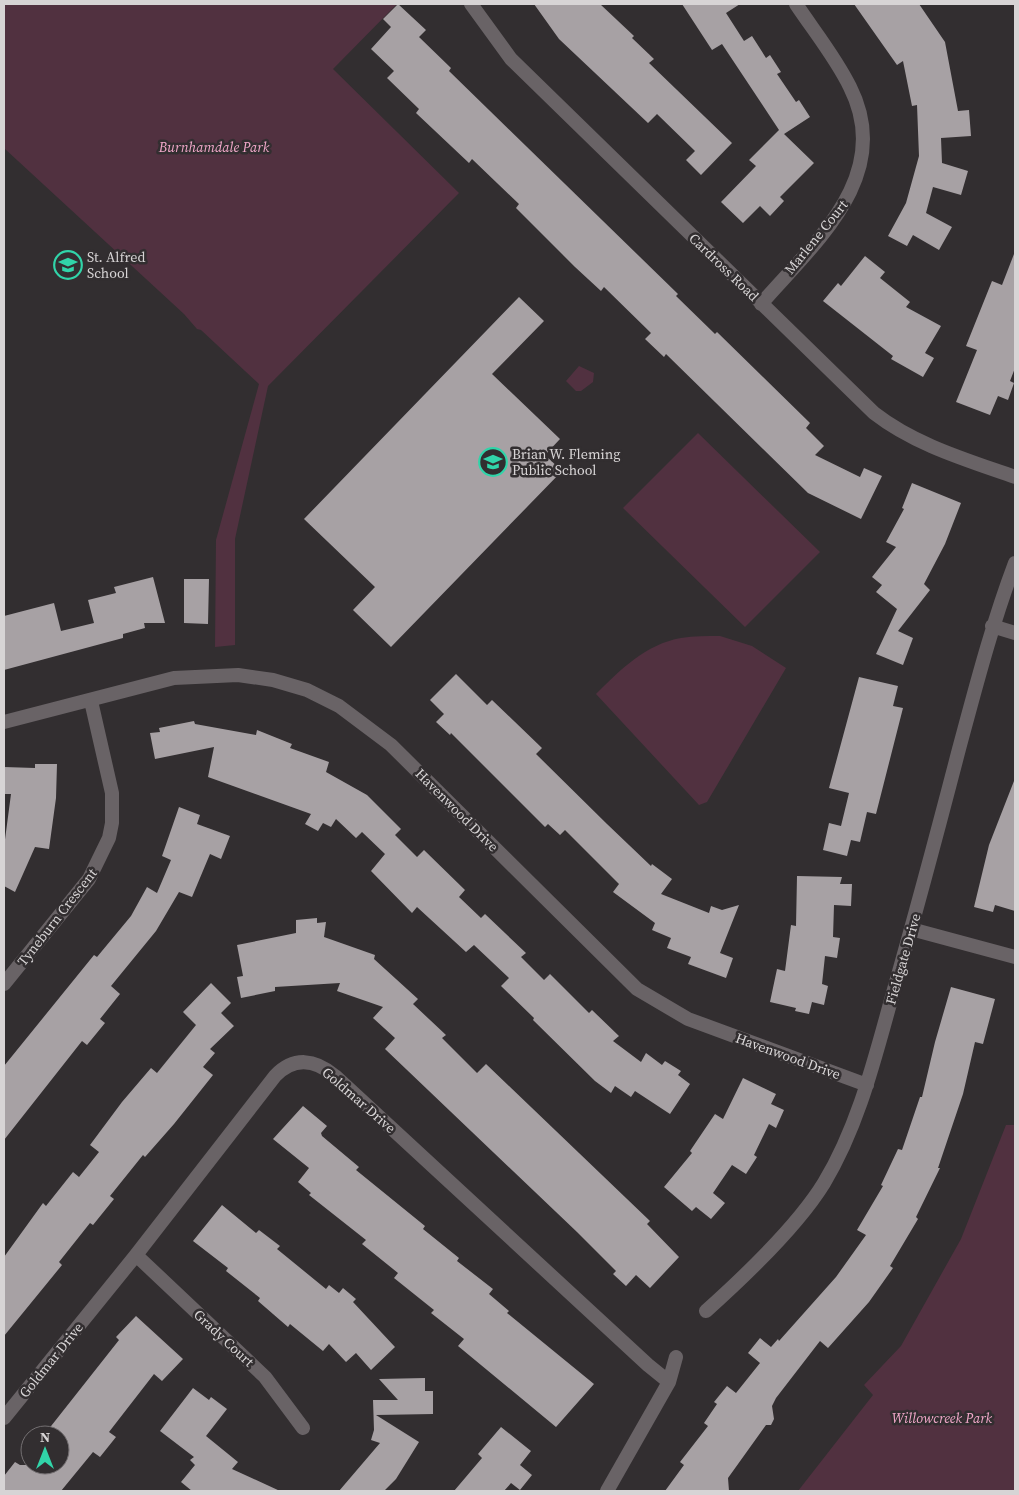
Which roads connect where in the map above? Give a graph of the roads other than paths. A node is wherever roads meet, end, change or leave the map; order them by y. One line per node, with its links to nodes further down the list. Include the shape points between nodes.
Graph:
1 (470, 4): 3 (street, Cardross Road, via 510,60)
2 (796, 4): 3 (street, Marlene Court, via 850,85 861,119 862,155 856,181 845,205)
3 (762, 304): 4 (street, Cardross Road, via 888,424 923,443)
4 (1015, 477)
5 (1015, 563): 6 (street, Fieldgate Drive)
6 (992, 626): 7 (street); 10 (street, Fieldgate Drive)
7 (1015, 633)
8 (91, 700): 9 (street, Havenwood Drive); 12 (street, Tyneburn Crescent, via 112,792 109,838 89,880); 13 (street, Havenwood Drive, via 174,678 238,675 274,680 324,698 391,745 637,989 688,1019)
9 (4, 722)
10 (911, 929): 11 (street); 13 (street, Fieldgate Drive)
11 (1015, 957)
12 (4, 984)
13 (867, 1085): 15 (street, Fieldgate Drive, via 841,1151 823,1184 798,1217 741,1279)
14 (136, 1255): 17 (street, Goldmar Drive, via 275,1076 292,1063 311,1061 335,1076); 18 (street, Goldmar Drive); 19 (street, Grady Court, via 265,1377)
15 (706, 1310)
16 (676, 1356): 17 (street)
17 (669, 1382): 20 (street)
18 (4, 1418)
19 (303, 1428)
20 (607, 1491)

